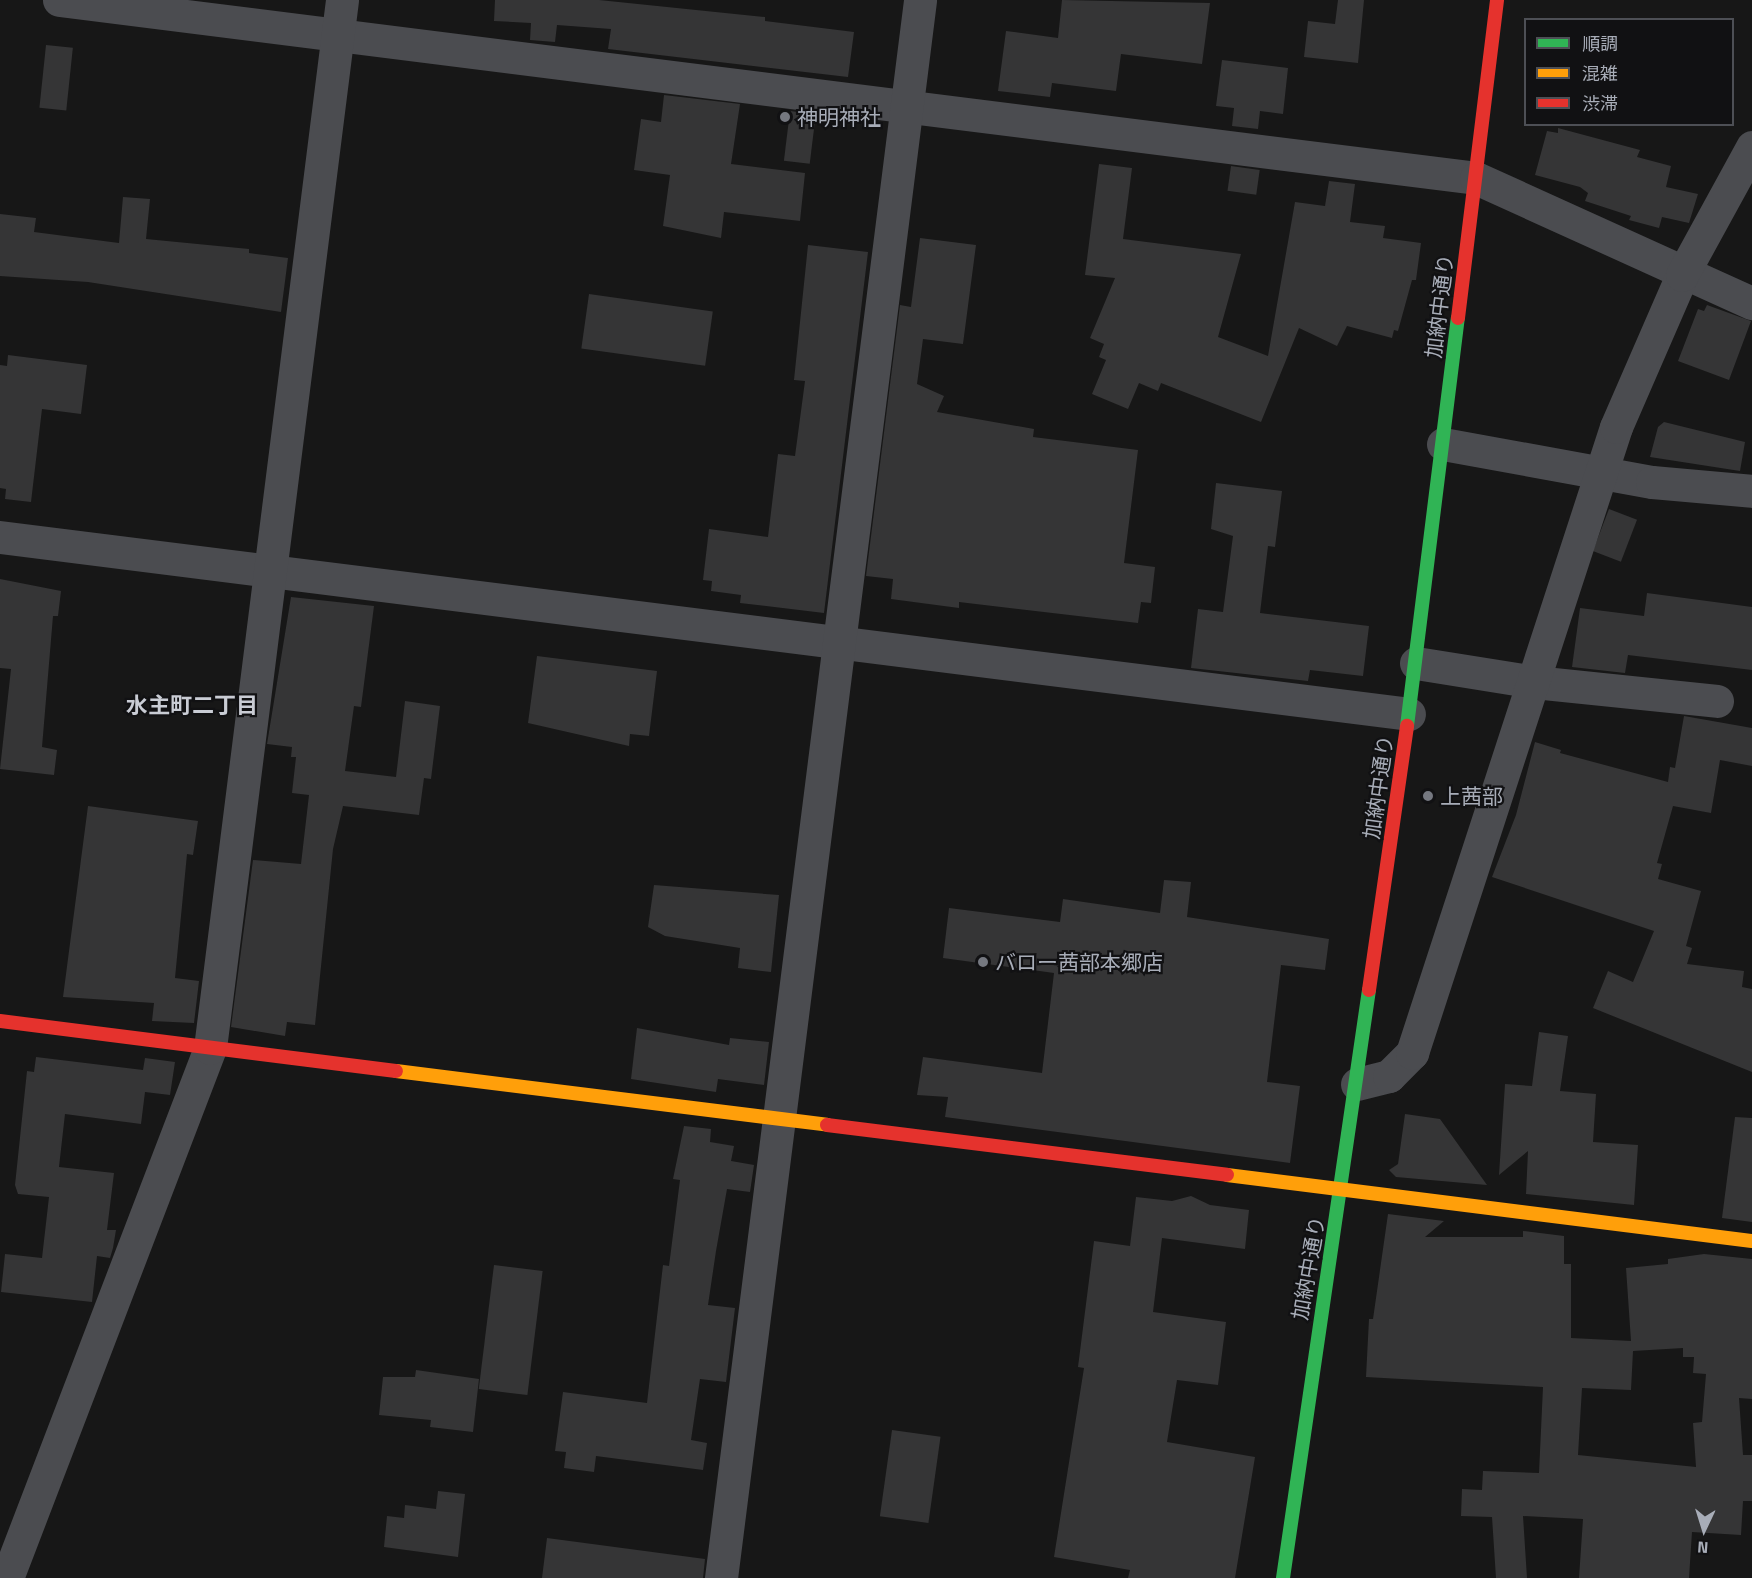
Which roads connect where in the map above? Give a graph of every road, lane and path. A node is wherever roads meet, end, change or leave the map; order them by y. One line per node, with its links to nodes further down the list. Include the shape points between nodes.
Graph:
1 (59, 0): 5 (street)
2 (342, 0): 5 (street)
3 (920, 0): 6 (street)
4 (1497, 0): 8 (main road, 加納中通り)
5 (338, 34): 6 (street); 15 (street)
6 (906, 106): 8 (street); 16 (street)
7 (1752, 147): 9 (street)
8 (1476, 178): 9 (street); 11 (main road, 加納中通り)
9 (1682, 275): 10 (street); 12 (street)
10 (1752, 303)
11 (1443, 444): 12 (street); 17 (main road, 加納中通り)
12 (1602, 470): 13 (street, via 1652,482); 18 (street)
13 (1752, 491)
14 (0, 537): 15 (street)
15 (270, 569): 16 (street); 22 (street)
16 (837, 640): 20 (street); 24 (street)
17 (1416, 663): 18 (street); 20 (main road, 加納中通り)
18 (1534, 682): 19 (street); 23 (street, via 1412,1053 1389,1076)
19 (1717, 701)
20 (1409, 714): 23 (main road, 加納中通り)
21 (0, 1021): 22 (main road)
22 (210, 1048): 24 (main road); 27 (street)
23 (1357, 1084): 25 (main road, 加納中通り)
24 (775, 1120): 25 (main road); 28 (street)
25 (1342, 1191): 26 (main road); 29 (main road, 加納中通り, via 1297,1455)
26 (1752, 1241)
27 (7, 1578)
28 (721, 1578)
29 (1283, 1578)

